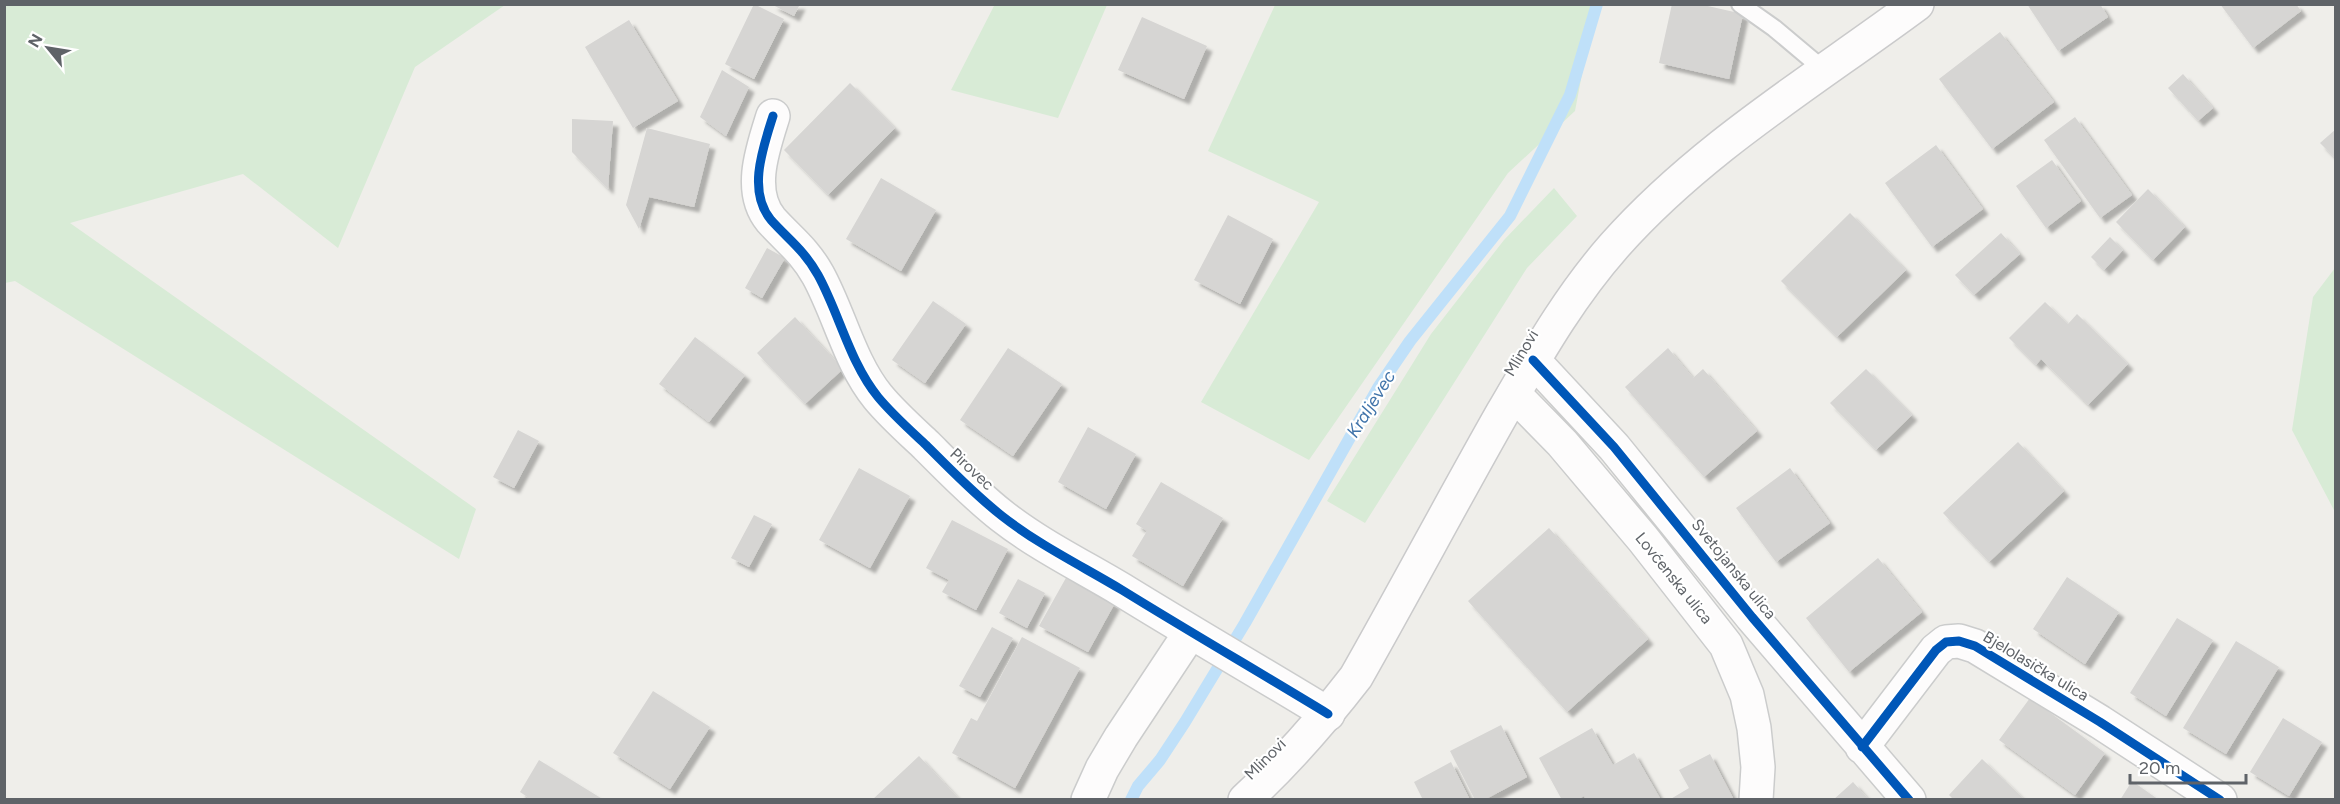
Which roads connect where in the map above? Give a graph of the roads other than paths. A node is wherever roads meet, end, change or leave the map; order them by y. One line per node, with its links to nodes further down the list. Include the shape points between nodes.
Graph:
1 (1740, 4): 3 (lane)
2 (1917, 4): 3 (street, Mlinovi)
3 (1824, 70): 5 (street, Mlinovi, via 1706,158 1656,202 1584,281)
4 (773, 116): 7 (street, Pirovec, via 759,174 762,206 804,251 818,274 862,372 877,396 1002,516 1049,549)
5 (1533, 360): 6 (street, Mlinovi); 9 (street, Svetojanska ulica, via 1614,447)
6 (1514, 394): 8 (street, Mlinovi, via 1356,677); 12 (street, Lovćenska ulica, via 1562,443 1651,548 1726,645 1747,695 1754,728)
7 (1198, 636): 8 (street, Pirovec); 10 (street, via 1121,737)
8 (1328, 714): 11 (street, Mlinovi)
9 (1862, 747): 13 (street, Svetojanska ulica); 14 (street, Bjelolasička ulica, via 1936,650 1946,642 1959,641 2026,676)
10 (1088, 800)
11 (1245, 800)
12 (1756, 800)
13 (1909, 800)
14 (2220, 800)

